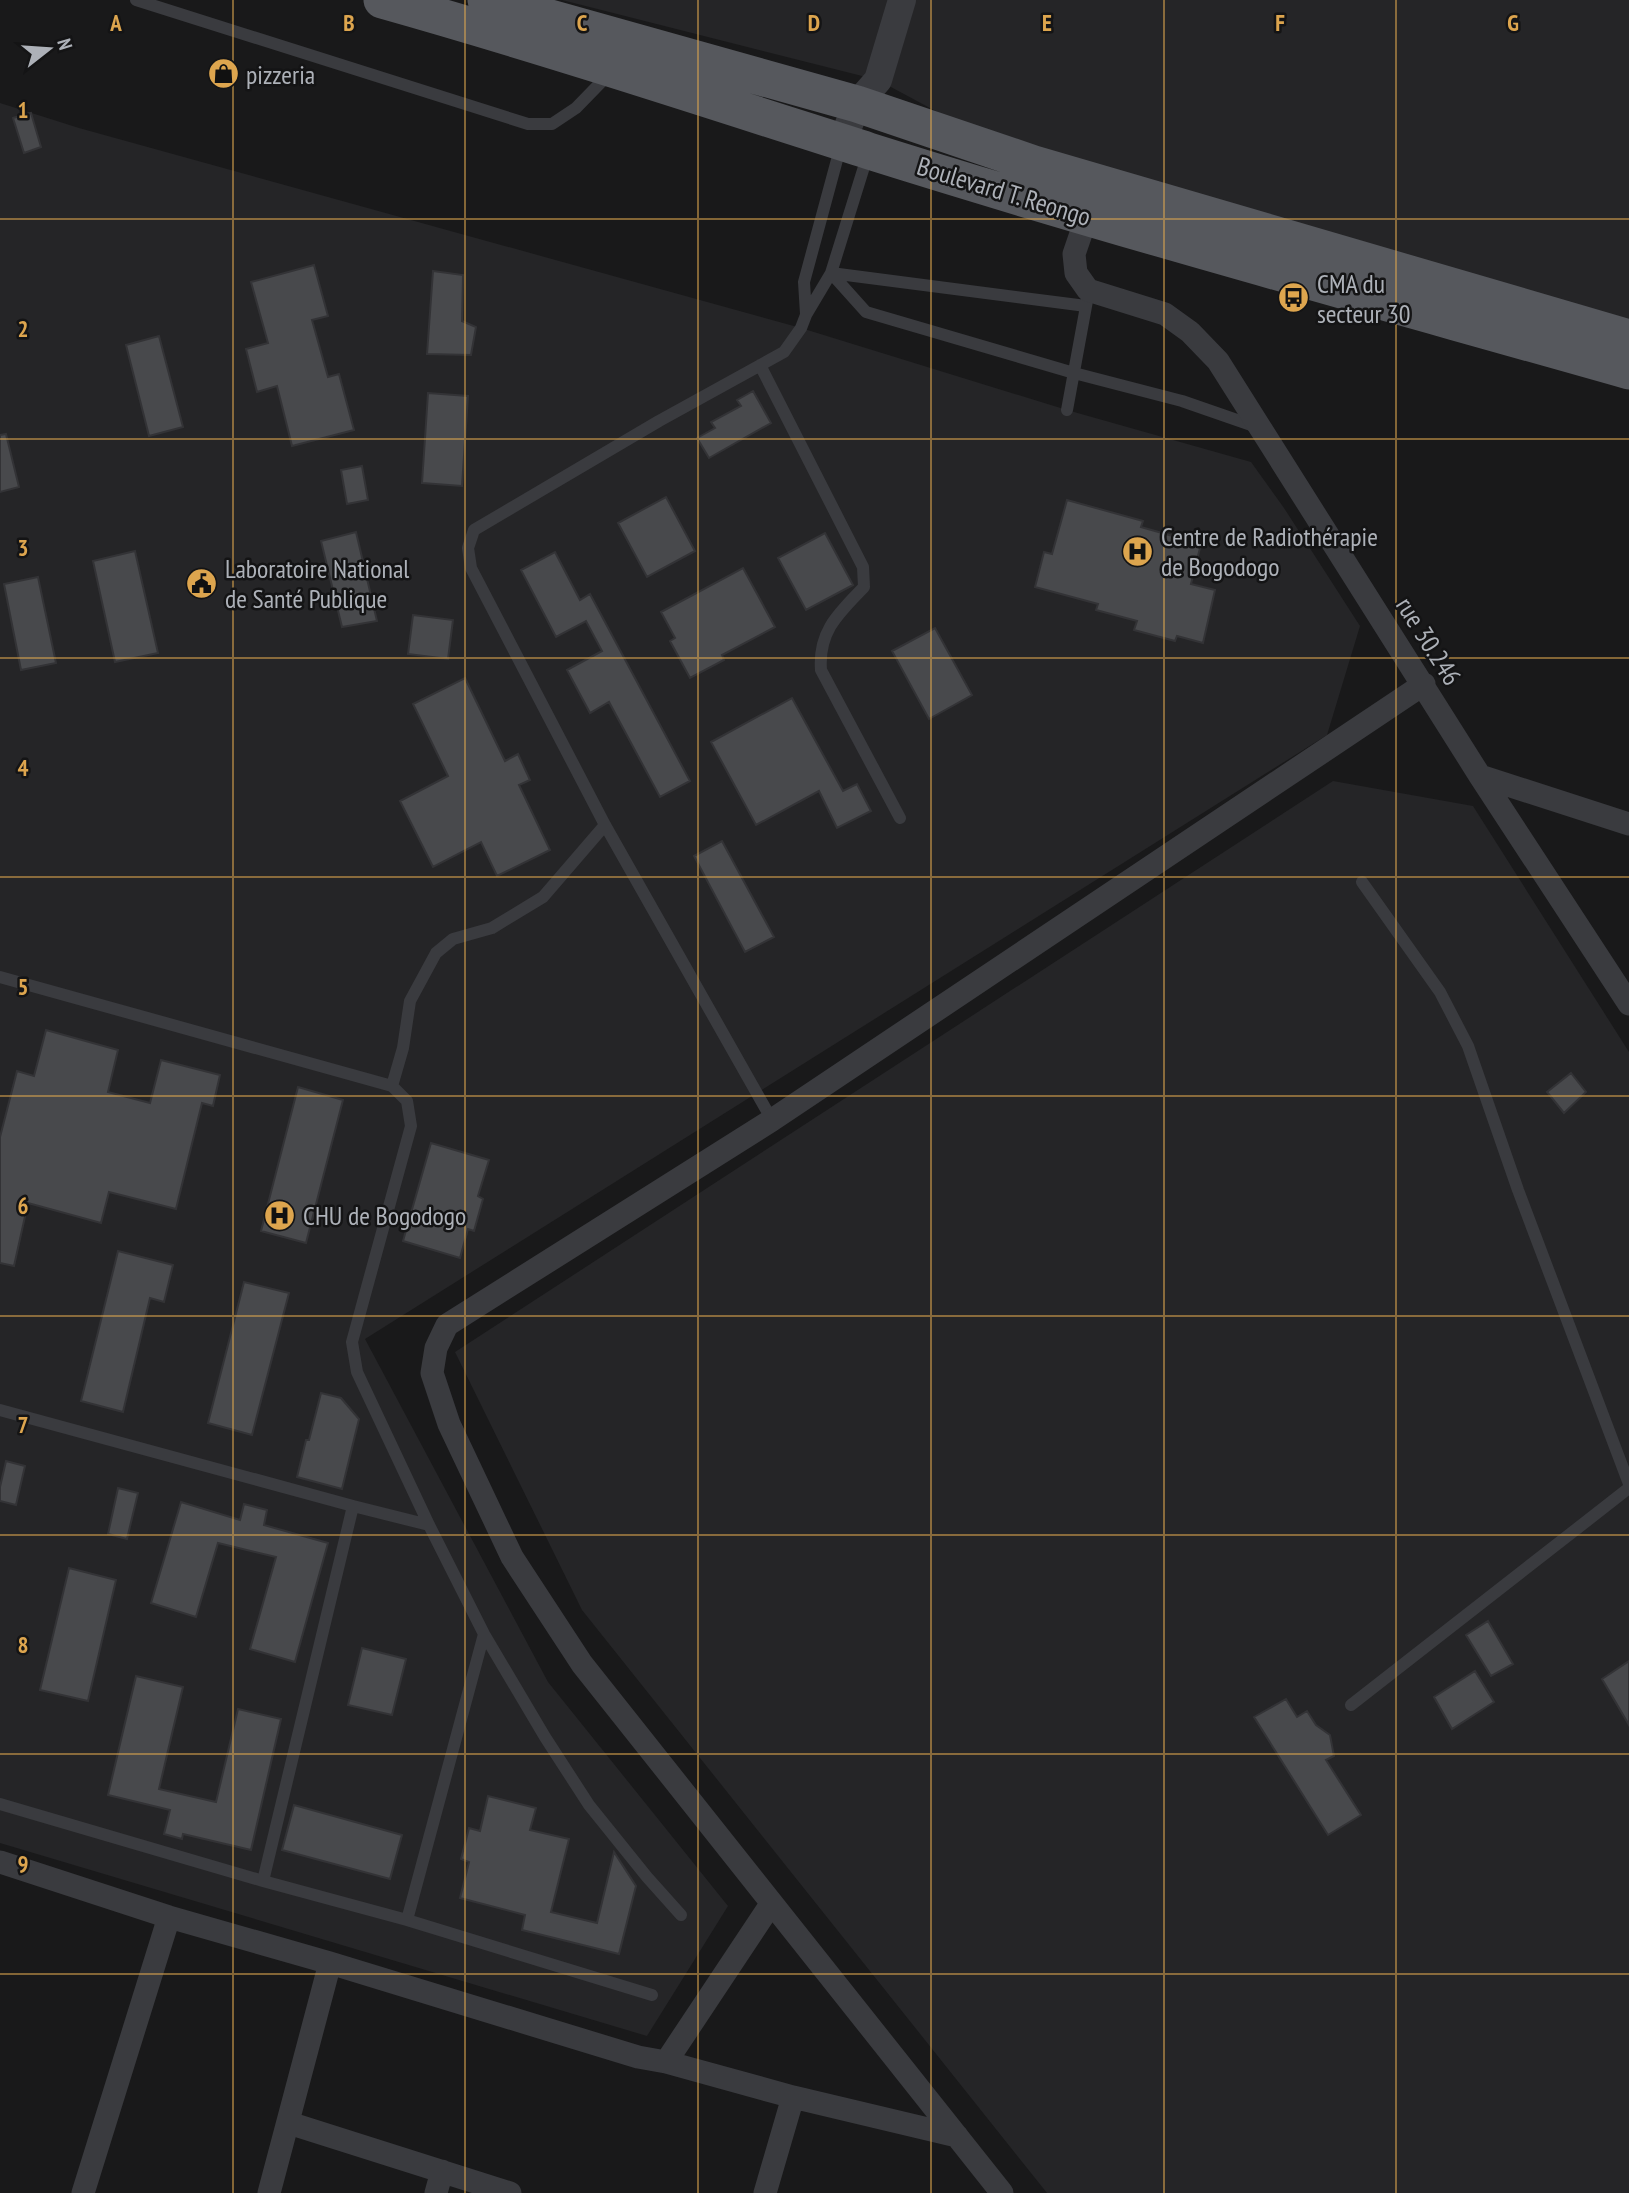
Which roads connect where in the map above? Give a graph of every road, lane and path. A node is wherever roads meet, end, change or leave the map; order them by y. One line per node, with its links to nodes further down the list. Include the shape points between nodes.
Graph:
1 (136, 0): 5 (lane, via 528,124 552,124 576,108)
2 (382, 0): 5 (main road, Boulevard T. Reongo)
3 (486, 0): 6 (main road, Boulevard T. Reongo)
4 (902, 0): 6 (street)
5 (614, 70): 7 (main road, Boulevard T. Reongo)
6 (873, 99): 7 (street); 12 (main road, Boulevard T. Reongo, via 1034,163)
7 (856, 146): 8 (main road, Boulevard T. Reongo); 9 (lane); 11 (lane, via 804,282)
8 (1087, 216): 10 (street, via 1074,254); 14 (main road, Boulevard T. Reongo)
9 (831, 273): 10 (lane); 11 (lane); 15 (lane, via 866,312)
10 (1087, 298): 15 (lane); 17 (street, rue 30.246, via 1165,314 1190,332 1217,360)
11 (806, 315): 13 (lane, via 784,352)
12 (1629, 338)
13 (760, 365): 20 (lane, via 863,567 864,587 830,625 820,650 821,670); 22 (lane, via 474,530 468,548 471,568)
14 (1629, 371)
15 (1074, 373): 16 (lane); 17 (lane, via 1182,401)
16 (1067, 410)
17 (1261, 429): 18 (street, rue 30.246)
18 (1424, 684): 19 (street, rue 30.246); 27 (street)
19 (1480, 776): 21 (street); 25 (street, rue 30.246)
20 (900, 818)
21 (1629, 824)
22 (606, 825): 26 (lane, via 543,897 492,928 453,939 436,953 410,1002); 27 (lane)
23 (1363, 882): 29 (lane, via 1440,992 1468,1046)
24 (0, 978): 26 (lane)
25 (1629, 1004)
26 (392, 1086): 31 (lane, via 407,1101 411,1126 352,1342 357,1372)
27 (772, 1120): 37 (street, via 447,1325 436,1348 432,1373 449,1424 512,1557 582,1664)
28 (0, 1410): 30 (lane)
29 (1629, 1486): 33 (lane)
30 (353, 1506): 31 (lane); 36 (lane)
31 (429, 1525): 32 (lane)
32 (484, 1634): 38 (lane, via 589,1805); 40 (lane)
33 (1351, 1705)
34 (0, 1804): 36 (lane)
35 (1, 1868): 39 (street)
36 (263, 1881): 40 (lane)
37 (771, 1904): 43 (street); 46 (street)
38 (681, 1915)
39 (169, 1917): 41 (street); 48 (street)
40 (407, 1920): 42 (lane)
41 (330, 1963): 43 (street); 45 (street)
42 (652, 1995)
43 (666, 2062): 44 (street)
44 (793, 2097): 46 (street); 51 (street)
45 (289, 2123): 47 (street); 49 (street)
46 (957, 2136): 52 (street)
47 (439, 2182): 50 (street)
48 (83, 2193)
49 (270, 2193)
50 (510, 2193)
51 (765, 2193)
52 (1002, 2193)

